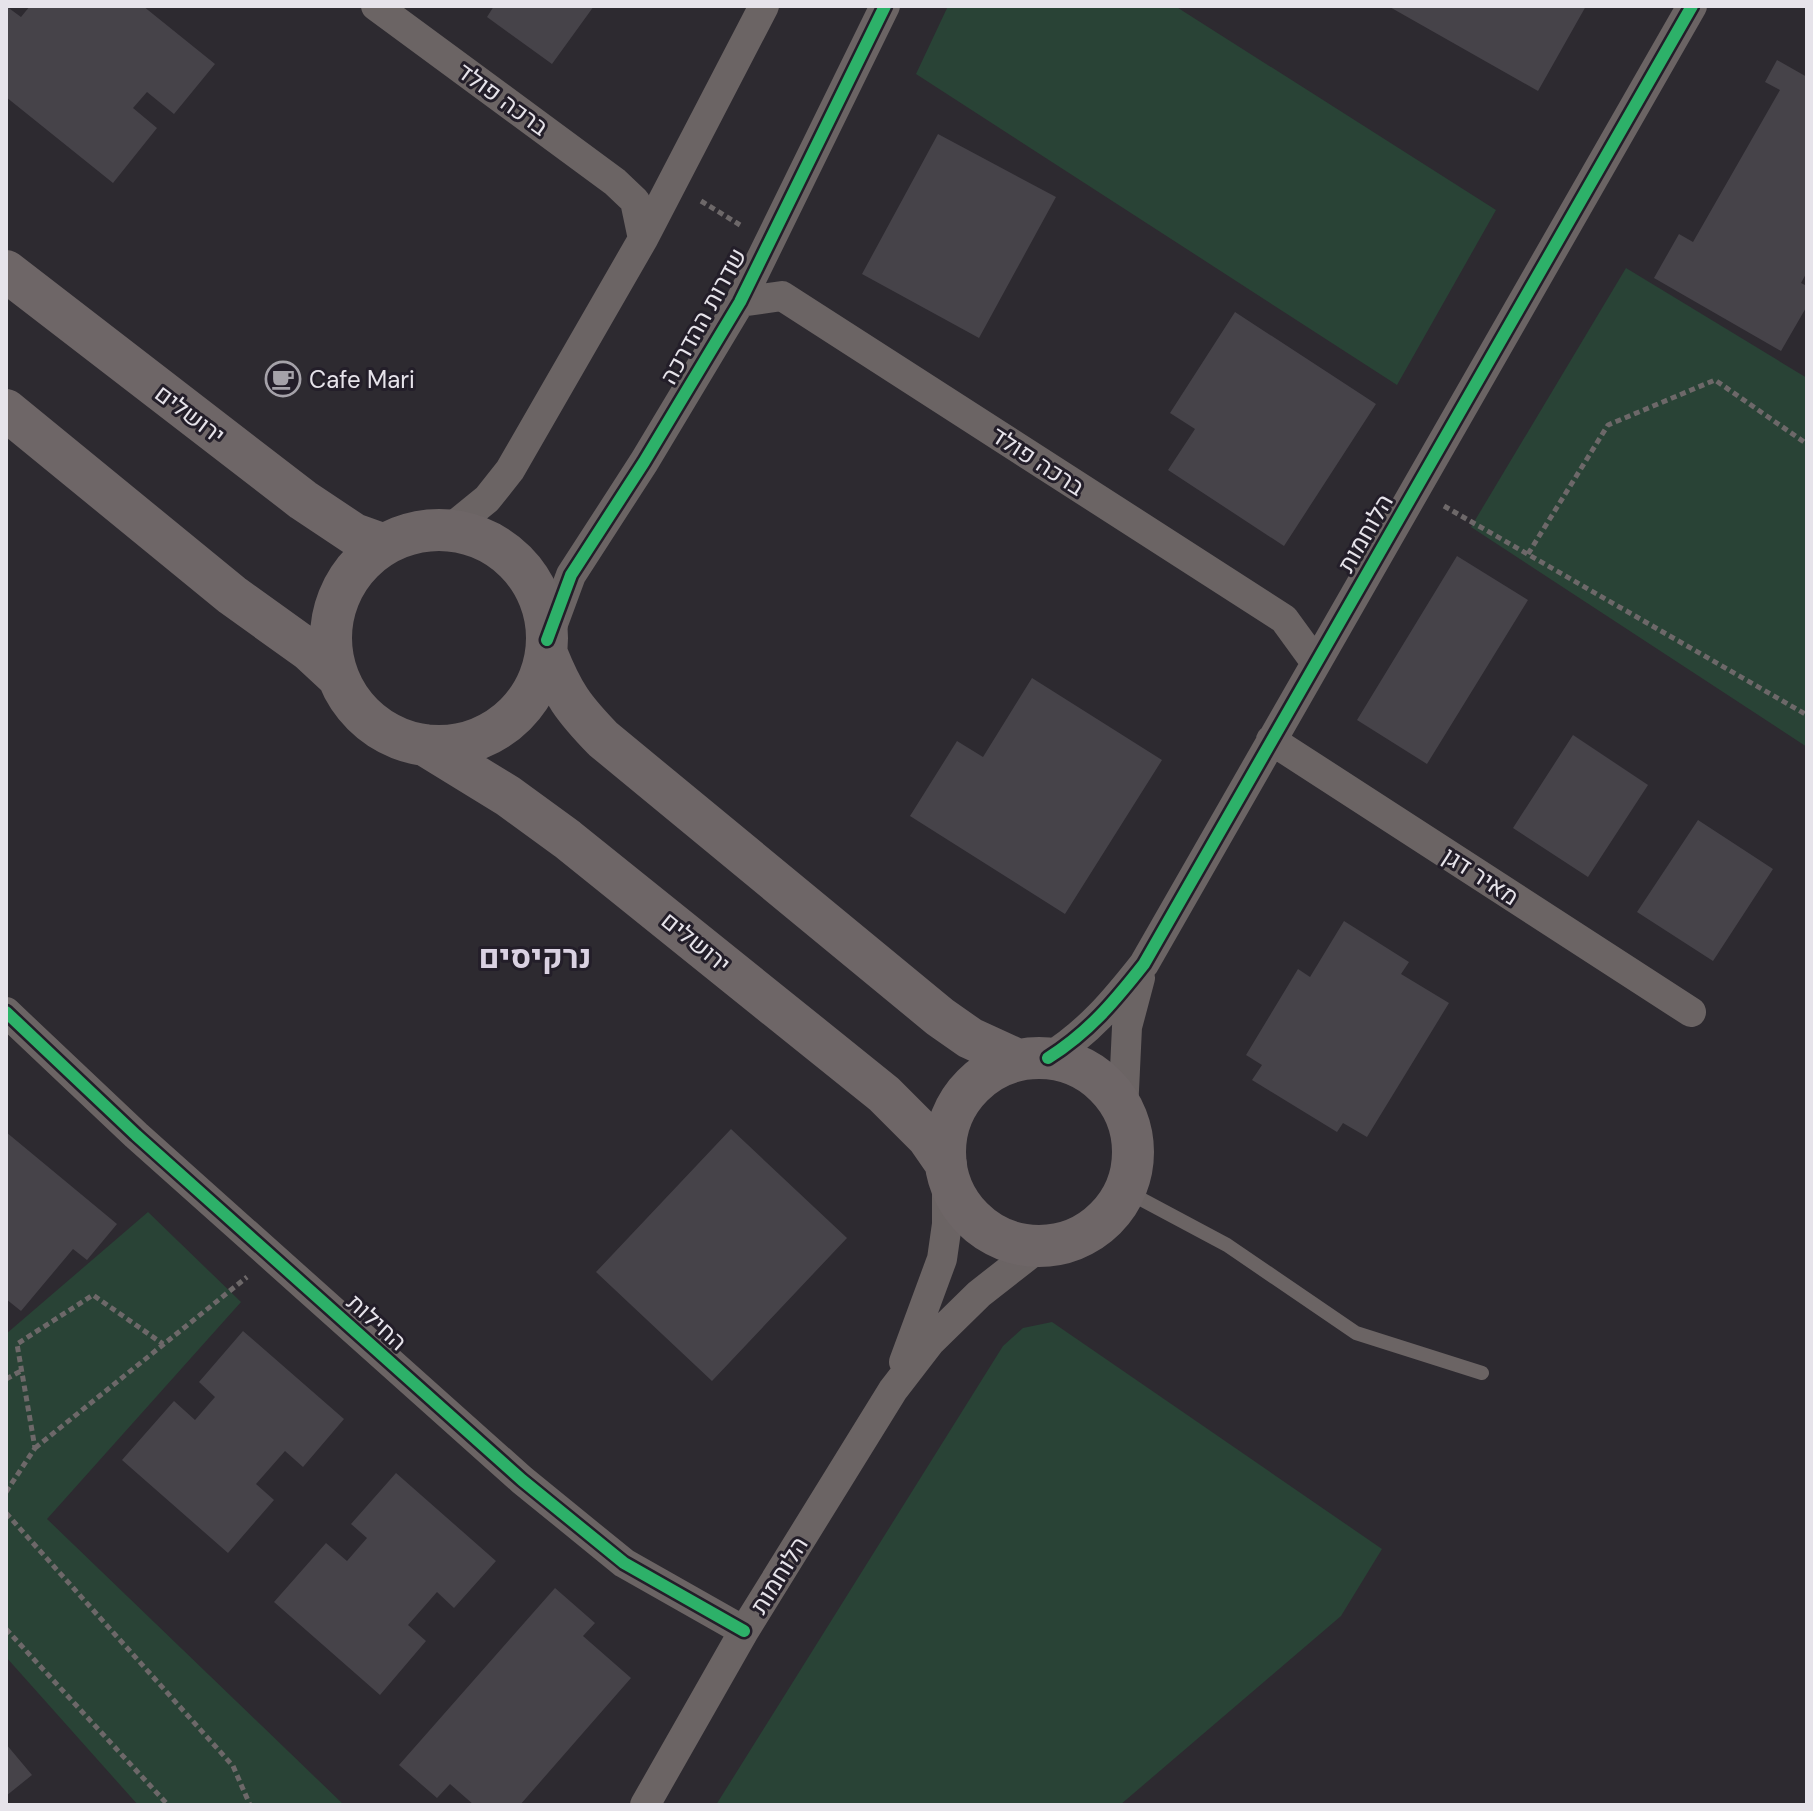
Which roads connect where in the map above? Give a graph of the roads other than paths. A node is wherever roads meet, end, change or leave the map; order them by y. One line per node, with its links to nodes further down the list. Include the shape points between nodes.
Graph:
1 (376, 6): 5 (street, ברכה פולד, via 615,182 635,201)
2 (764, 6): 5 (street)
3 (885, 6): 7 (street, שדרות ההדרכה)
4 (1692, 6): 12 (street, הלוחמות)
5 (643, 239): 9 (street, via 510,470 487,499)
6 (6, 271): 10 (street, ירושלים, via 303,500 354,534)
7 (740, 302): 11 (street, שדרות ההדרכה, via 571,575); 12 (street, ברכה פולד, via 782,296 1284,619)
8 (6, 410): 13 (street)
9 (450, 529): 10 (street, via 415,531); 11 (street, via 486,539 516,560 537,590 548,625)
10 (382, 544): 13 (street, via 355,567 337,597 330,632)
11 (547, 647): 15 (street, via 532,696 508,723 476,741); 19 (street, via 560,689 603,739 940,1017 970,1038)
12 (1316, 663): 14 (street, הלוחמות)
13 (338, 677): 15 (street, via 349,699 373,725)
14 (1271, 740): 16 (street, הלוחמות); 18 (street, מאיר דגן)
15 (425, 745): 21 (street, ירושלים, via 567,839 884,1094 928,1138)
16 (1144, 964): 19 (street, הלוחמות, via 1077,1040); 20 (street, הלוחמות, via 1127,1027)
17 (6, 1012): 26 (street, החילות, via 522,1480 624,1563)
18 (1691, 1012)
19 (1033, 1059): 20 (street, via 1079,1067 1105,1085); 21 (street, via 989,1071 966,1091 951,1117 944,1147)
20 (1123, 1111): 22 (street, via 1132,1141 1131,1173)
21 (947, 1171): 23 (street, via 961,1205 982,1227 1009,1241); 25 (street, הלוחמות, via 942,1259)
22 (1124, 1190): 23 (street, via 1098,1226 1070,1241); 24 (lane, via 1227,1245 1356,1333)
23 (1039, 1247): 25 (street, הלוחמות, via 939,1332)
24 (1482, 1373)
25 (893, 1390): 26 (street, הלוחמות)
26 (744, 1631): 27 (street, הלוחמות)
27 (645, 1805)

